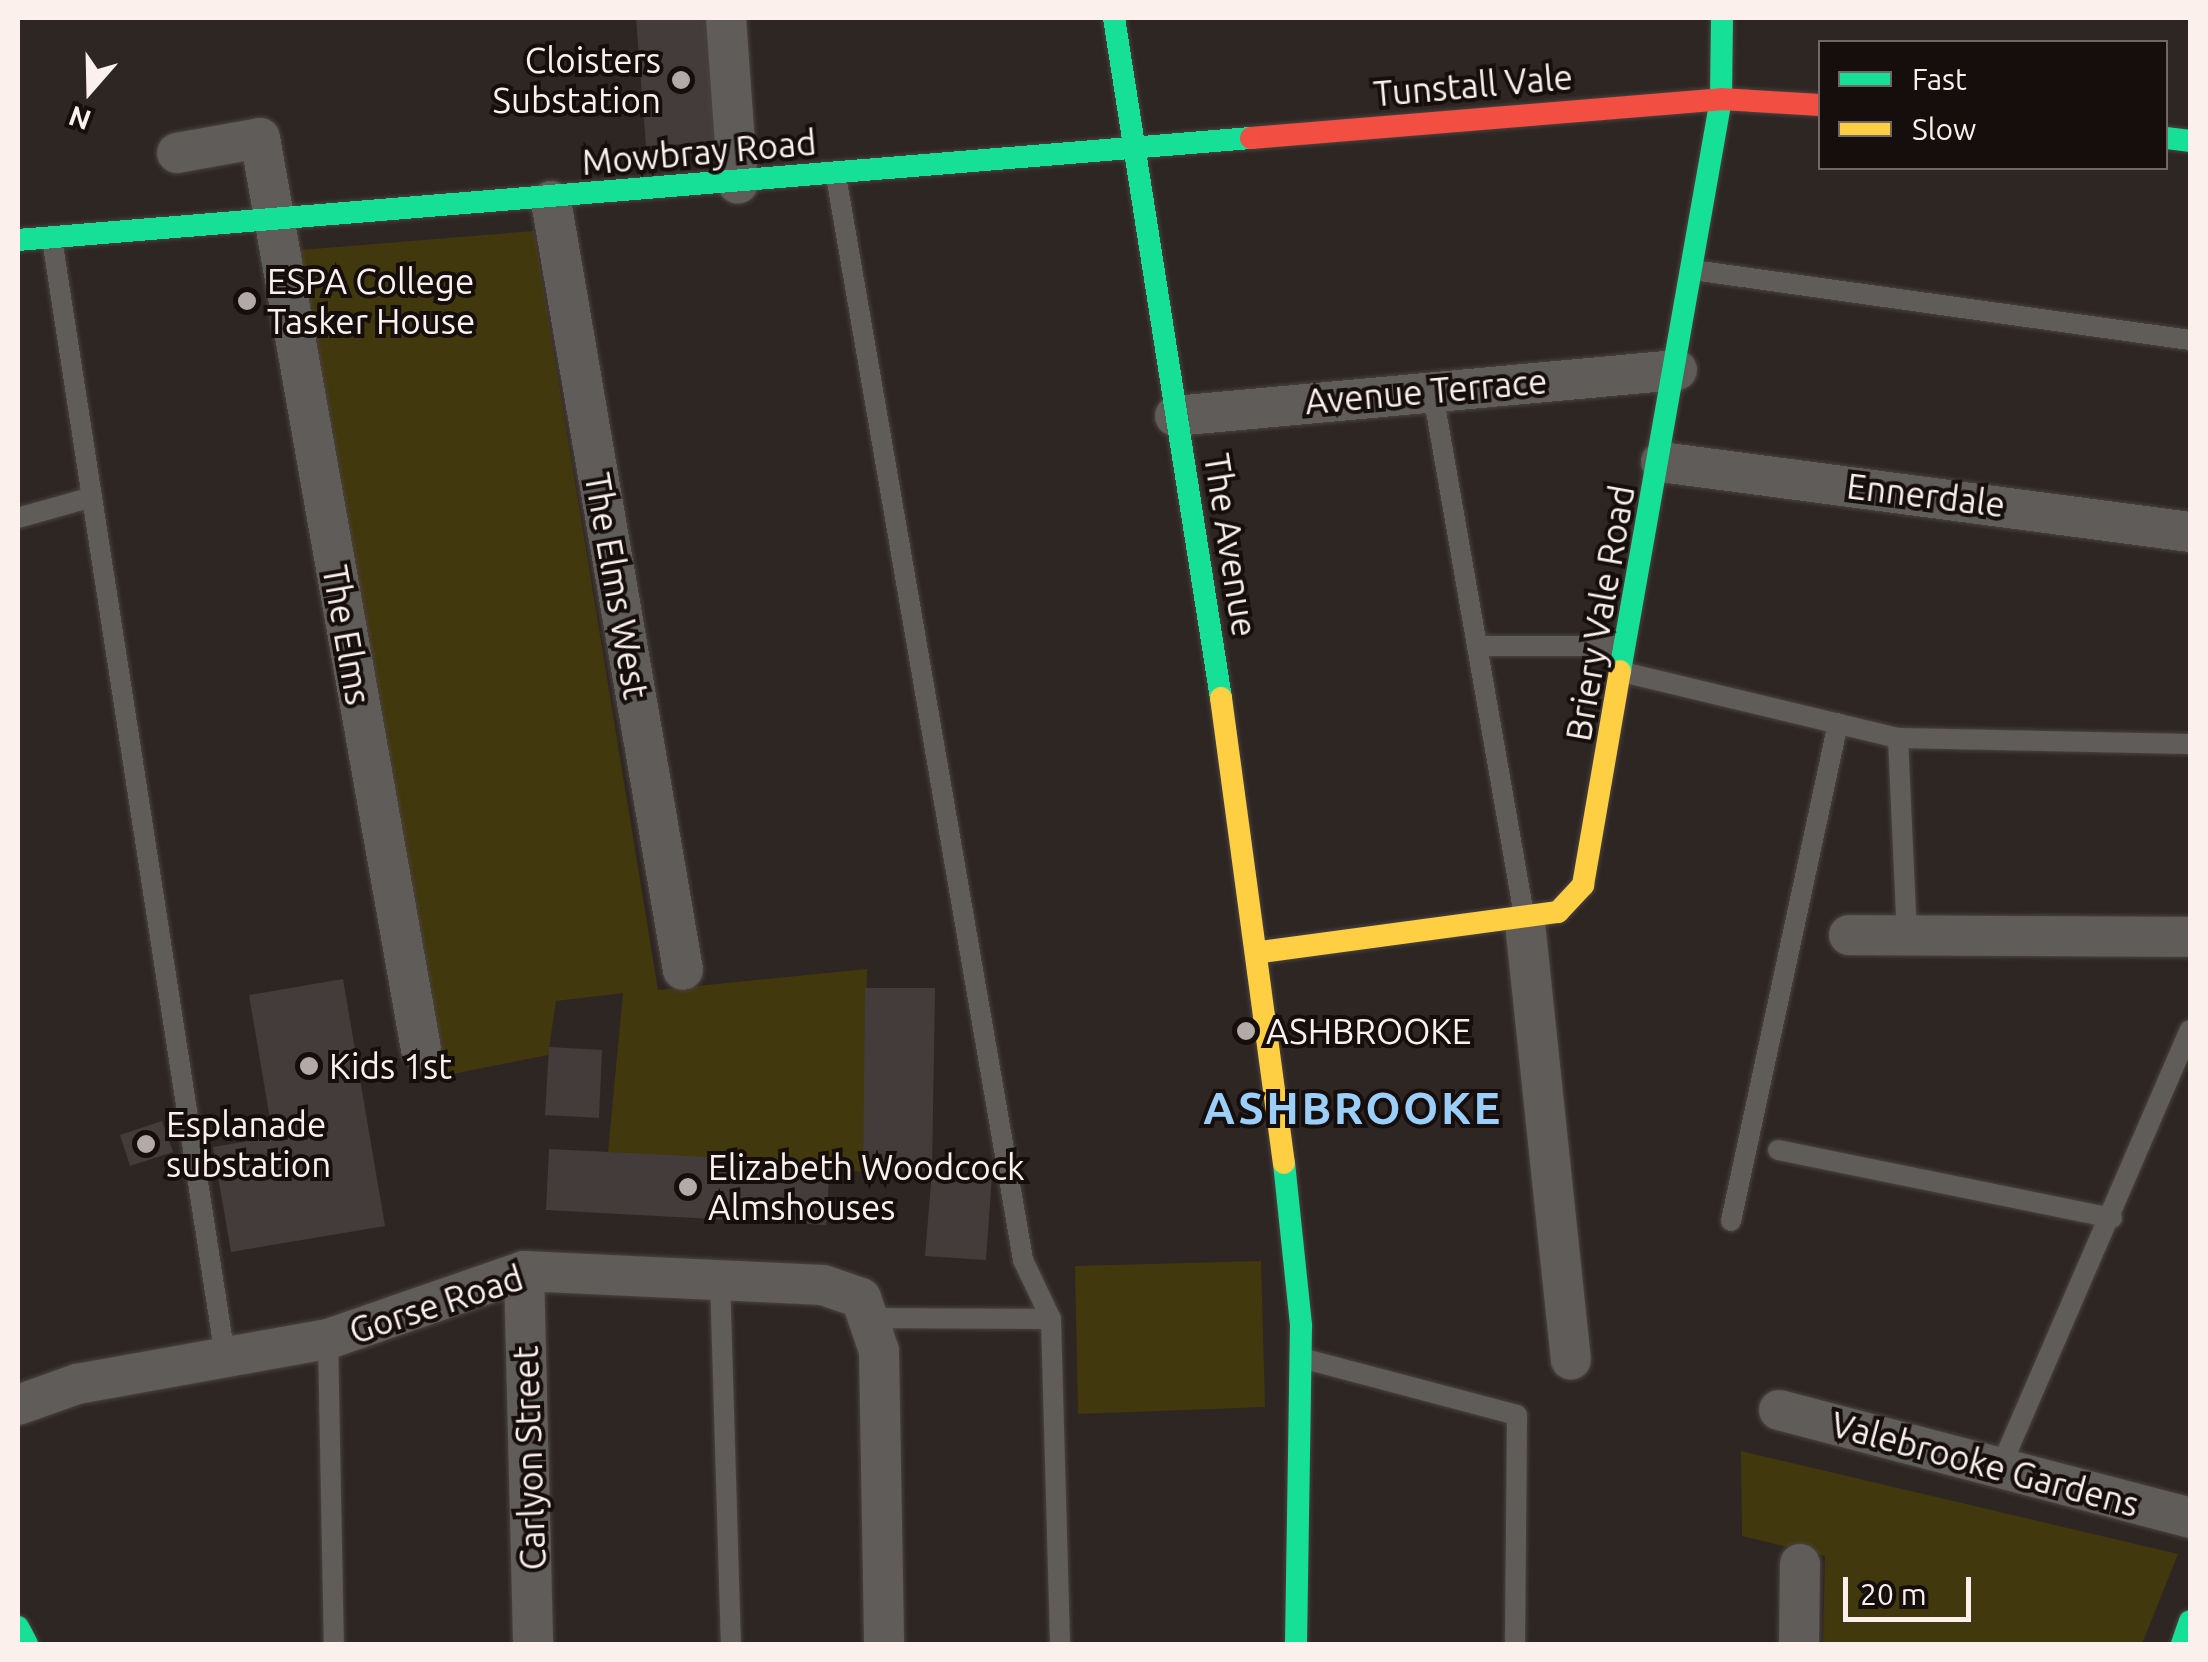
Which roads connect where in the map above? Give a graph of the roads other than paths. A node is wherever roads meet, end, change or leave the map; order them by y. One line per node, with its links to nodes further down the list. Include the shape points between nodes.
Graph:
1 (726, 18): 9 (street)
2 (1114, 18): 6 (main road, The Avenue)
3 (1722, 18): 4 (main road, Briery Vale Road)
4 (1721, 98): 5 (main road, Tunstall Vale); 6 (main road, Tunstall Vale); 14 (main road, Briery Vale Road)
5 (1818, 104)
6 (1132, 149): 8 (main road, Mowbray Road); 18 (main road, The Avenue)
7 (178, 153): 11 (street, The Elms, via 260,138)
8 (836, 176): 9 (main road, Mowbray Road); 43 (lane, via 1023,1260)
9 (738, 184): 10 (main road, Mowbray Road)
10 (551, 201): 11 (main road, Mowbray Road); 34 (street, The Elms West)
11 (272, 221): 12 (main road, Mowbray Road); 36 (street, The Elms)
12 (52, 237): 13 (main road, Mowbray Road); 20 (lane)
13 (18, 240)
14 (1693, 270): 15 (lane); 16 (main road, Briery Vale Road)
15 (2190, 340)
16 (1677, 370): 17 (street, Avenue Terrace); 19 (main road, Briery Vale Road)
17 (1432, 387): 18 (street, Avenue Terrace); 23 (lane)
18 (1175, 416): 33 (main road, The Avenue)
19 (1662, 462): 22 (street, Ennerdale); 24 (main road, Briery Vale Road)
20 (92, 497): 21 (lane); 45 (lane)
21 (18, 518)
22 (2190, 532)
23 (1479, 646): 24 (lane); 29 (lane)
24 (1632, 646): 25 (main road, Briery Vale Road)
25 (1627, 673): 26 (lane); 29 (main road, Briery Vale Road, via 1583,885 1558,912)
26 (1838, 723): 27 (lane); 39 (lane)
27 (1898, 738): 28 (lane); 31 (lane)
28 (2190, 744)
29 (1525, 923): 33 (main road, Briery Vale Road); 47 (street)
30 (1849, 935): 31 (street)
31 (1907, 936): 32 (street)
32 (2190, 938)
33 (1261, 952): 46 (main road, The Avenue)
34 (683, 970)
35 (2190, 1030): 38 (lane)
36 (422, 1049)
37 (1778, 1150): 38 (lane)
38 (2112, 1218): 50 (lane)
39 (1732, 1221)
40 (524, 1271): 41 (street, Gorse Road); 44 (street, Gorse Road); 57 (street, Carlyon Street)
41 (720, 1276): 42 (street, Gorse Road, via 824,1285); 58 (lane)
42 (864, 1308): 43 (lane); 59 (street, via 879,1352)
43 (1052, 1318): 60 (lane)
44 (328, 1339): 45 (street, Gorse Road); 56 (lane)
45 (225, 1356): 48 (street, Gorse Road)
46 (1301, 1358): 61 (main road, The Avenue); 62 (lane, via 1517,1415)
47 (1570, 1360)
48 (18, 1405)
49 (1780, 1410): 50 (street, Valebrooke Gardens)
50 (2001, 1466): 51 (street, Valebrooke Gardens)
51 (2190, 1518)
52 (1800, 1564): 63 (street)
53 (2190, 1622): 64 (main road)
54 (18, 1627): 55 (main road)
55 (27, 1644)
56 (334, 1644)
57 (534, 1644)
58 (732, 1644)
59 (884, 1644)
60 (1060, 1644)
61 (1296, 1644)
62 (1515, 1644)
63 (1799, 1644)
64 (2182, 1644)

